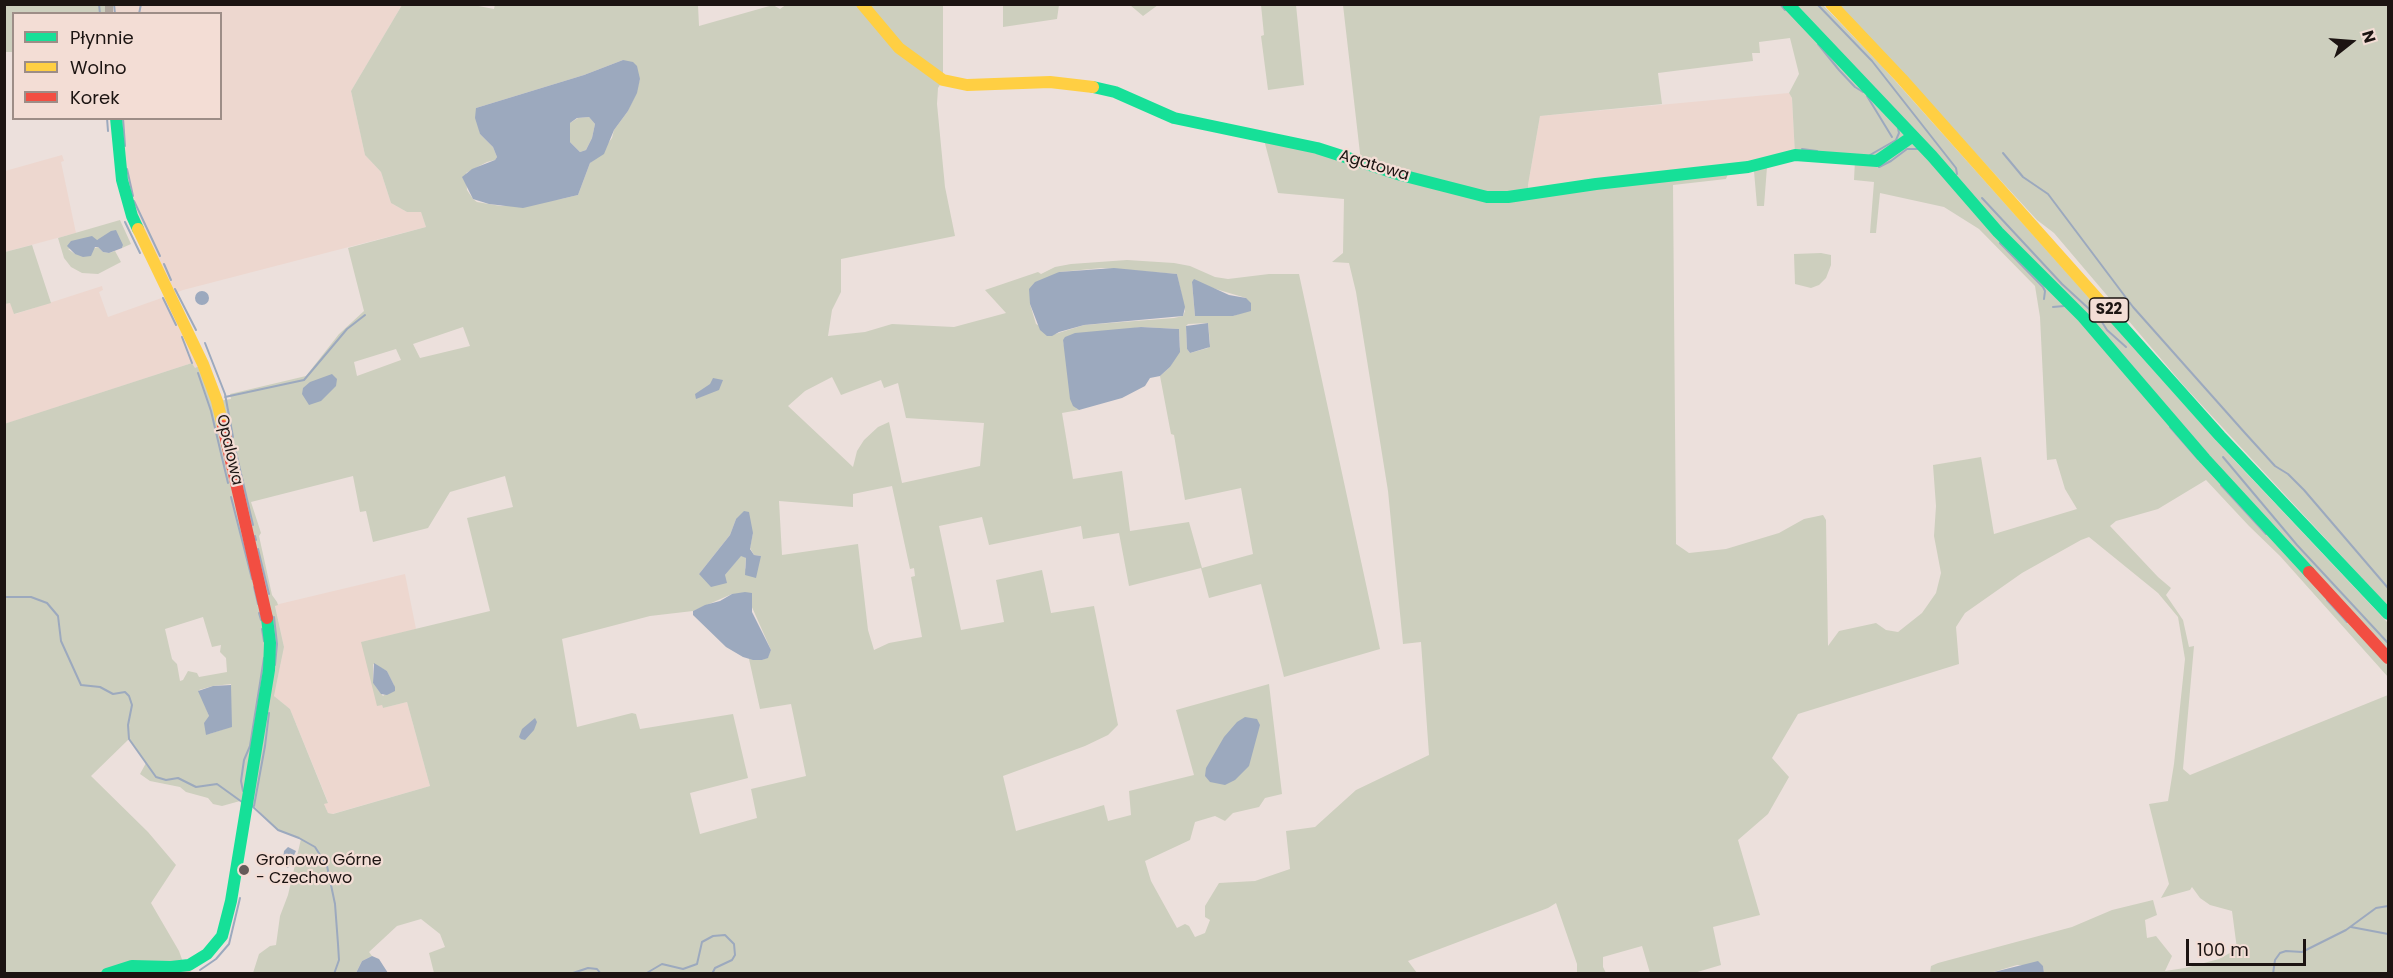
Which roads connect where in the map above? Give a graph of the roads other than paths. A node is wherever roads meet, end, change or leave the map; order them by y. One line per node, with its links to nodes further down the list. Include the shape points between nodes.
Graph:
1 (862, 4): 5 (main road, Agatowa, via 884,33 913,60 934,76 954,84 1087,85 1114,92 1174,118 1317,148 1486,197 1748,167 1795,155 1878,161)
2 (1788, 4): 5 (main road)
3 (1831, 4): 6 (main road, S22, via 2226,443)
4 (116, 120): 8 (main road, Opalowa, via 122,180 132,216 218,401 270,635 268,670 225,930 212,950)
5 (1913, 136): 7 (main road, via 2004,239 2083,317 2205,459)
6 (2388, 614)
7 (2388, 658)
8 (190, 969): 9 (main road, via 132,966)
9 (107, 974)

